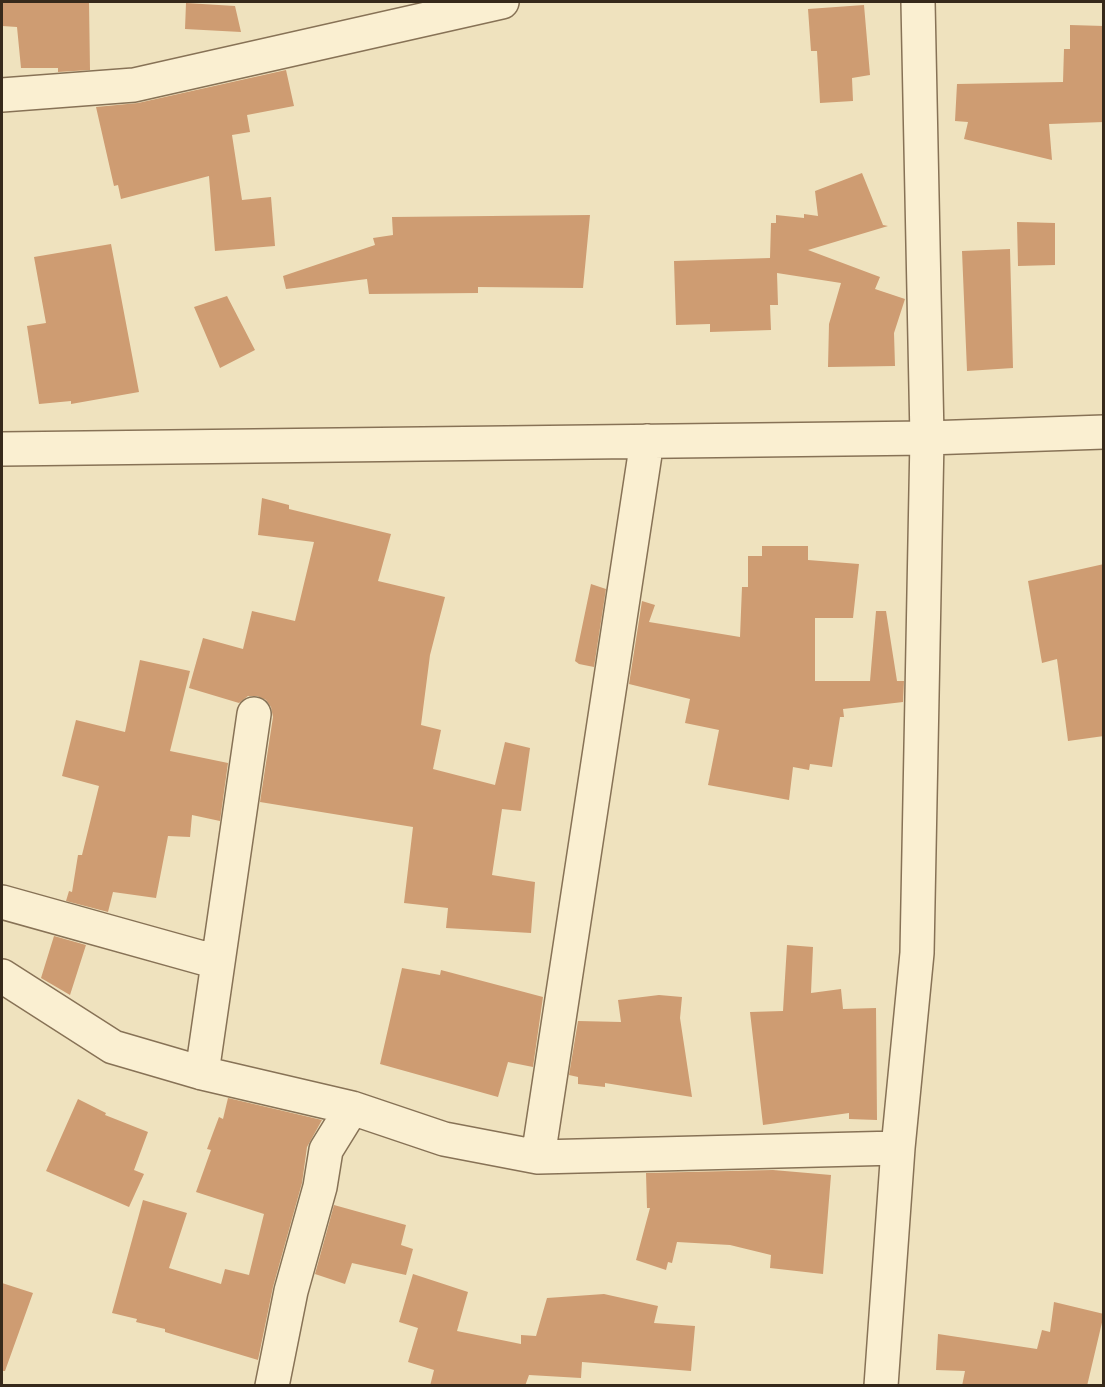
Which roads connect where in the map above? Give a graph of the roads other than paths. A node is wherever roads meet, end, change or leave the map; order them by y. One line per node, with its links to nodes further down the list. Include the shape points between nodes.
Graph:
1 (502, 2): 3 (street, via 134,85)
2 (918, 2): 5 (street)
3 (2, 94)
4 (1104, 432): 5 (street)
5 (927, 438): 6 (street); 14 (street, via 917,953)
6 (647, 441): 7 (street); 15 (street)
7 (2, 449)
8 (254, 714): 10 (street)
9 (2, 902): 10 (street)
10 (217, 962): 12 (street)
11 (2, 976): 12 (street, via 112,1047)
12 (202, 1073): 13 (street)
13 (352, 1108): 15 (street, via 444,1139); 16 (street, via 326,1150)
14 (898, 1148): 15 (street); 17 (street)
15 (538, 1157)
16 (272, 1386)
17 (881, 1386)

